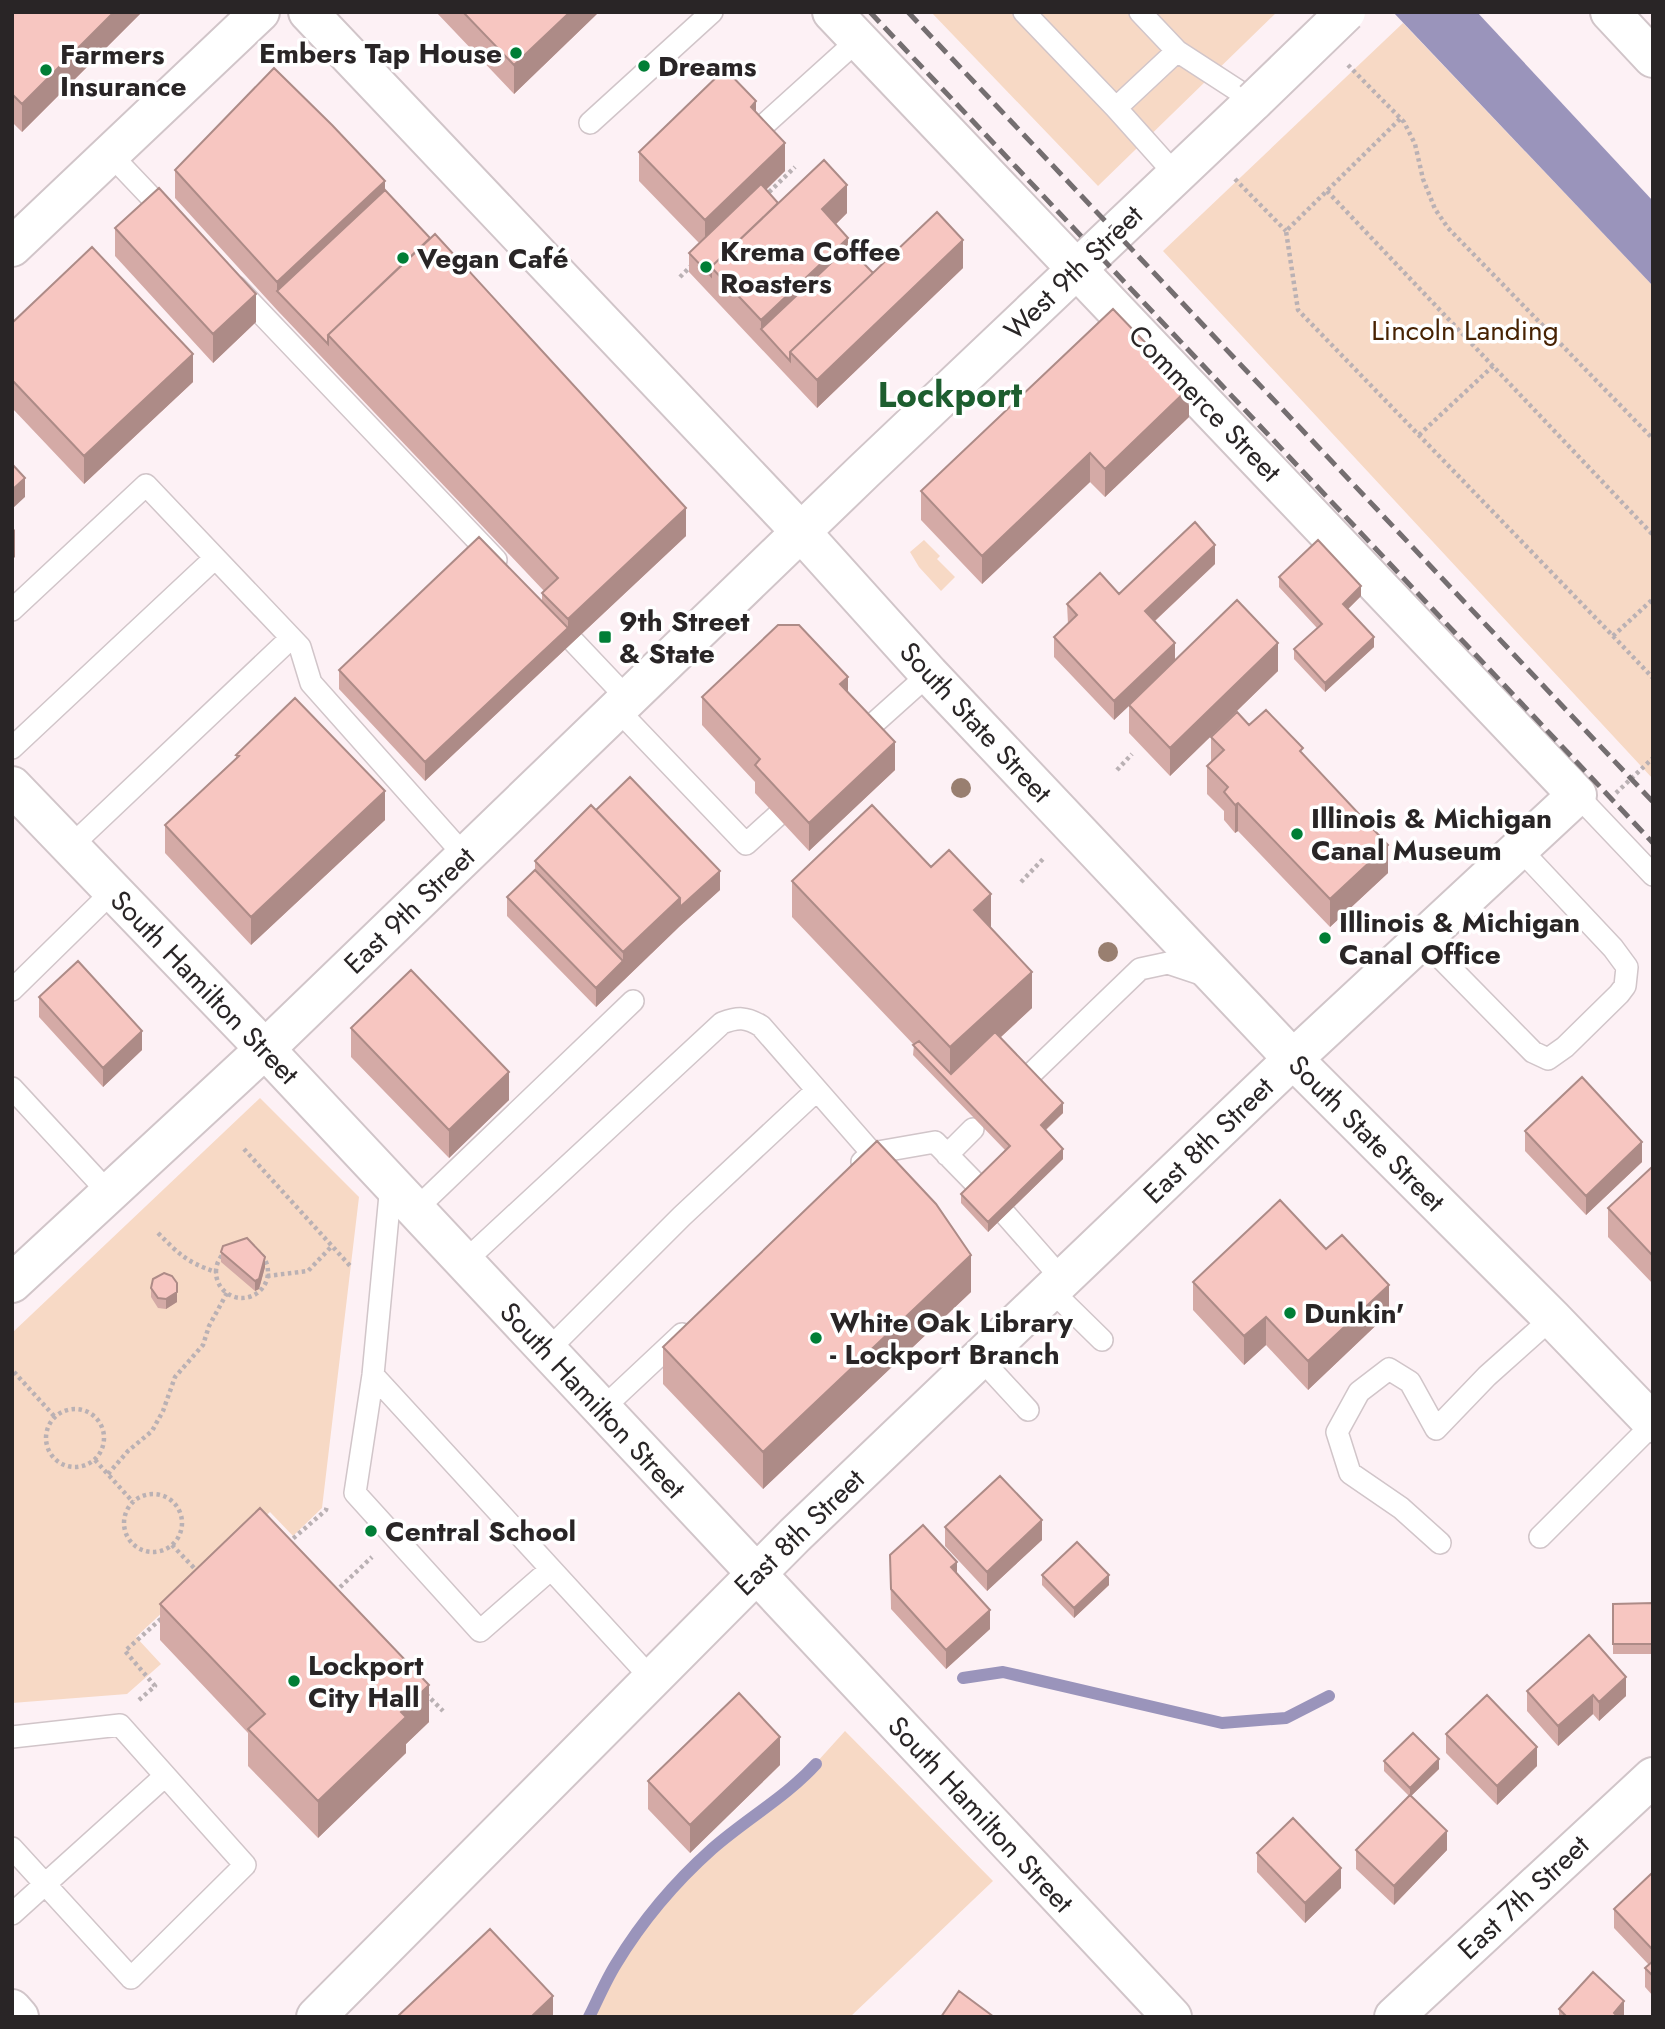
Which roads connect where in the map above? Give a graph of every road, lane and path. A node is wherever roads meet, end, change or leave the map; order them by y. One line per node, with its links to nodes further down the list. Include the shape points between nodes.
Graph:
1 (260, 12): 18 (street)
2 (308, 12): 34 (street, South State Street)
3 (712, 12): 16 (lane)
4 (832, 12): 9 (street, Commerce Street)
5 (1024, 12): 14 (lane)
6 (1140, 12): 10 (lane)
7 (1346, 12): 13 (street, West 9th Street, bridge)
8 (1610, 12): 12 (street)
9 (858, 40): 17 (lane); 28 (street, Commerce Street)
10 (1177, 51): 13 (lane); 14 (lane)
11 (1340, 58): 15 (path)
12 (1653, 58)
13 (1254, 100): 20 (street, West 9th Street)
14 (1116, 108): 20 (lane)
15 (1400, 119): 22 (path); 33 (path, via 1415,144 1435,209 1448,228)
16 (590, 123)
17 (765, 124)
18 (110, 154): 24 (lane); 26 (street)
19 (795, 167): 23 (path)
20 (1176, 175): 28 (street, West 9th Street)
21 (1236, 179): 25 (path)
22 (1327, 191): 25 (path); 31 (path)
23 (757, 203)
24 (183, 231)
25 (1286, 231): 32 (path, via 1298,310)
26 (12, 247)
27 (699, 258): 30 (path)
28 (1078, 268): 34 (street, West 9th Street); 52 (street, Commerce Street)
29 (222, 271): 37 (lane)
30 (680, 277)
31 (1493, 366): 32 (path); 35 (path)
32 (1419, 435): 40 (path)
33 (1653, 439)
34 (801, 532): 43 (street, South State Street); 45 (street, East 9th Street)
35 (1653, 535)
36 (215, 558): 39 (lane, via 146,485); 41 (lane); 47 (lane)
37 (510, 575)
38 (1653, 600): 40 (path)
39 (12, 610)
40 (1613, 636): 44 (path)
41 (291, 638): 54 (lane); 56 (lane, via 300,647 311,683)
42 (574, 642): 45 (lane)
43 (929, 674): 46 (lane); 62 (street, South State Street)
44 (1653, 678)
45 (623, 704): 53 (lane, via 746,845); 56 (street, East 9th Street)
46 (862, 734)
47 (12, 748)
48 (1132, 754): 50 (path)
49 (1653, 758): 52 (path)
50 (1117, 770)
51 (12, 786): 54 (street, South Hamilton Street)
52 (1593, 797): 55 (street, East 8th Street); 58 (lane)
53 (776, 816)
54 (71, 847): 60 (street, South Hamilton Street)
55 (1519, 848): 61 (street, East 8th Street); 61 (lane, via 1627,967 1619,995 1565,1046 1548,1059 1533,1052)
56 (465, 856): 65 (street, East 9th Street)
57 (1044, 858): 59 (path)
58 (1653, 875)
59 (1021, 882)
60 (113, 891): 63 (lane); 65 (street, South Hamilton Street)
61 (1422, 939): 66 (street, East 8th Street)
62 (1222, 984): 66 (street, South State Street); 67 (lane, via 1168,963 1140,969)
63 (12, 990)
64 (633, 1001): 77 (lane)
65 (265, 1049): 76 (street, East 9th Street); 77 (street, South Hamilton Street)
66 (1293, 1059): 86 (street, East 8th Street); 88 (street, South State Street)
67 (1031, 1074)
68 (12, 1088): 76 (lane)
69 (816, 1091): 72 (lane); 81 (lane, via 761,1026 738,1017 722,1023); 91 (lane)
70 (973, 1129): 73 (lane)
71 (244, 1149): 80 (path)
72 (872, 1153): 73 (lane, via 934,1142); 74 (lane)
73 (947, 1155): 75 (lane)
74 (852, 1172)
75 (978, 1186)
76 (109, 1193): 85 (street, East 9th Street)
77 (403, 1197): 81 (street, South Hamilton Street); 94 (lane)
78 (1006, 1215): 86 (lane)
79 (158, 1233): 83 (path, via 182,1258)
80 (332, 1246): 82 (path); 84 (path, via 308,1271)
81 (464, 1262): 91 (street, South Hamilton Street)
82 (353, 1270)
83 (216, 1272): 84 (path, via 221,1256 244,1246 260,1253); 87 (path, via 221,1288)
84 (267, 1276): 87 (path, via 252,1296)
85 (12, 1283)
86 (1057, 1285): 90 (lane); 92 (street, East 8th Street)
87 (228, 1293): 100 (path, via 203,1345 175,1377 152,1431)
88 (1552, 1318): 98 (street, South State Street); 105 (lane, via 1436,1429 1410,1382 1389,1369 1359,1392 1337,1432 1350,1473 1401,1508)
89 (696, 1320): 95 (lane)
90 (1102, 1340)
91 (547, 1351): 95 (street, South Hamilton Street)
92 (980, 1358): 96 (lane); 109 (street, East 8th Street)
93 (14, 1372): 97 (path)
94 (373, 1375): 108 (lane); 108 (lane, via 355,1493 465,1615 480,1631)
95 (602, 1409): 109 (street, South Hamilton Street)
96 (1028, 1410)
97 (55, 1417): 99 (path, via 46,1436 51,1455 76,1468); 99 (path, via 79,1409 96,1417 104,1434)
98 (1653, 1424): 103 (lane)
99 (94, 1460): 100 (path)
100 (108, 1475): 102 (path)
101 (328, 1496): 104 (path, via 326,1510 285,1545)
102 (133, 1502): 106 (path, via 124,1529 135,1547 154,1553); 106 (path, via 150,1494 168,1497 175,1504 182,1530)
103 (1540, 1537)
104 (278, 1538)
105 (1440, 1543)
106 (172, 1545): 110 (path)
107 (370, 1558): 111 (path)
108 (551, 1569): 113 (lane)
109 (756, 1573): 113 (street, East 8th Street); 126 (street, South Hamilton Street)
110 (205, 1579)
111 (332, 1594)
112 (165, 1615): 115 (path, via 125,1651 155,1686)
113 (652, 1678): 125 (street, East 8th Street)
114 (424, 1692): 116 (path)
115 (131, 1707)
116 (443, 1711)
117 (12, 1737): 118 (lane, via 120,1725)
118 (165, 1776): 121 (lane); 121 (lane, via 245,1865 131,1978)
119 (1653, 1777): 127 (street, East 7th Street)
120 (12, 1848): 121 (lane)
121 (44, 1883): 122 (lane)
122 (12, 1914)
123 (12, 2009): 124 (street)
124 (19, 2017)
125 (316, 2017)
126 (1172, 2017)
127 (1394, 2017)

